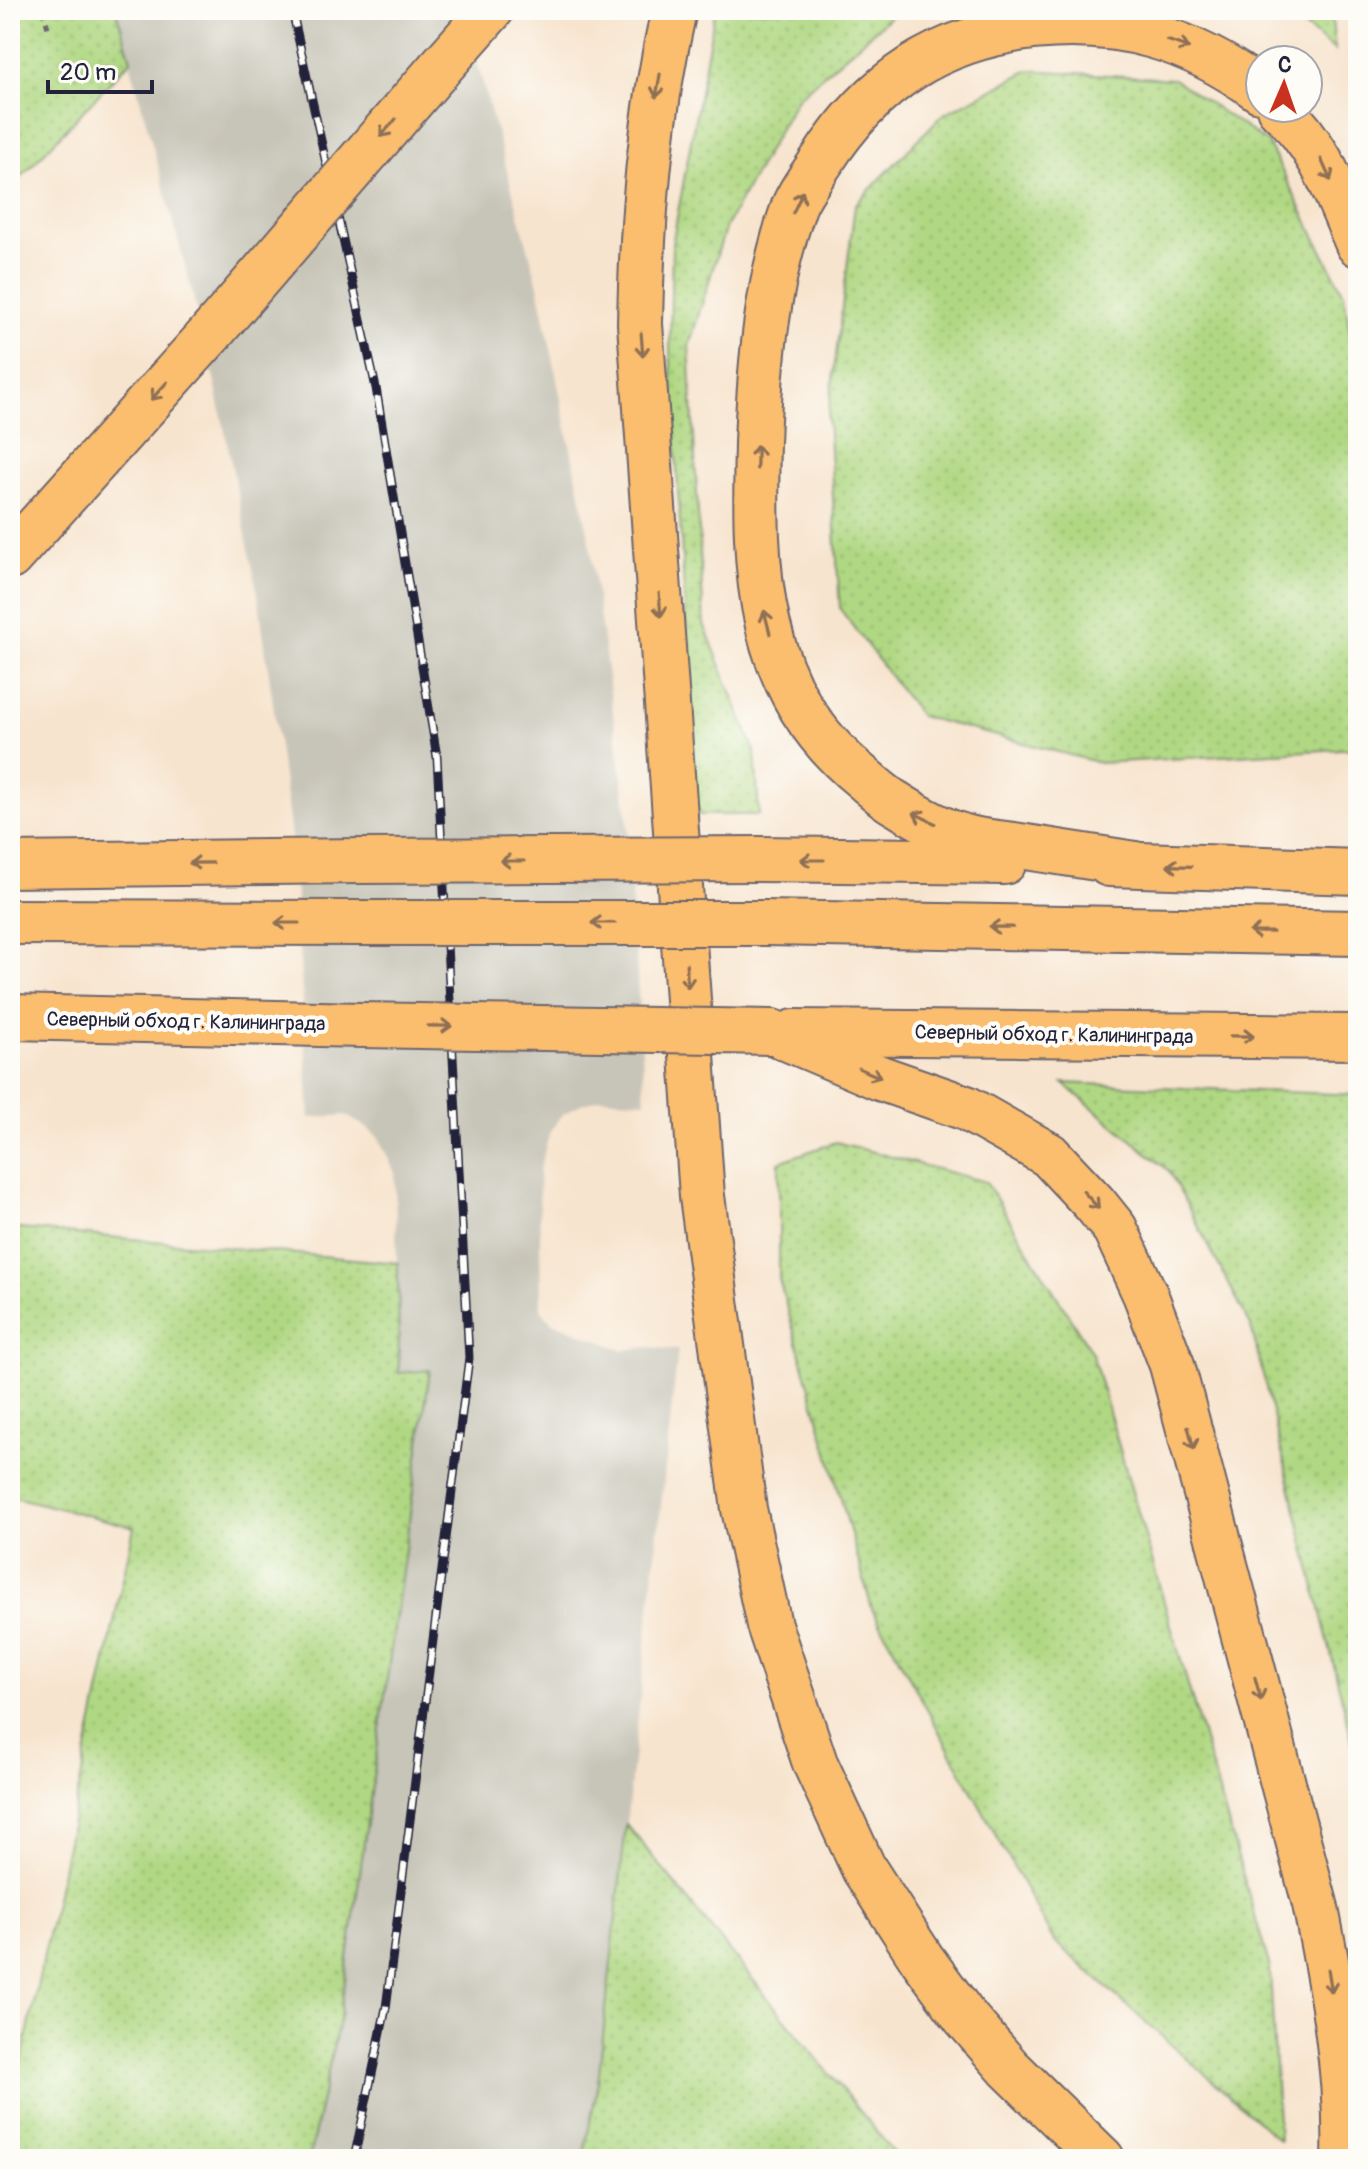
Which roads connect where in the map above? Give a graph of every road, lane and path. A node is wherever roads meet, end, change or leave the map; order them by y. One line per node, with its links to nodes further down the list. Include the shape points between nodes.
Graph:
1 (43, 10): 4 (path)
2 (491, 10): 8 (highway, one-way to 8, bridge)
3 (674, 10): 17 (highway, one-way to 17, via 648,154 640,324 702,1196 744,1509 769,1625 815,1763 864,1869 964,2016)
4 (48, 28)
5 (1244, 78): 9 (highway, one-way to 5, via 961,836 894,803 844,762 813,727 789,687 760,591 755,535 759,381 770,293 796,202 834,142 875,95 918,61 1009,30 1104,26 1144,32 1194,49)
6 (1297, 124): 7 (highway, one-way to 7, via 1320,156)
7 (1358, 244)
8 (10, 557)
9 (1135, 864): 10 (highway, one-way to 10, bridge, via 758,859); 11 (highway, one-way to 9)
10 (10, 865)
11 (1350, 872)
12 (10, 922): 13 (highway, one-way to 12, bridge, via 765,923)
13 (1348, 933)
14 (10, 1017): 15 (highway, Северный обход г. Калининграда, one-way to 15, bridge)
15 (772, 1032): 16 (highway, Северный обход г. Калининграда, one-way to 16); 18 (highway, one-way to 18, via 966,1108 1049,1155 1115,1229 1172,1365 1315,1904 1342,2063)
16 (1347, 1037)
17 (1102, 2159)
18 (1345, 2159)

